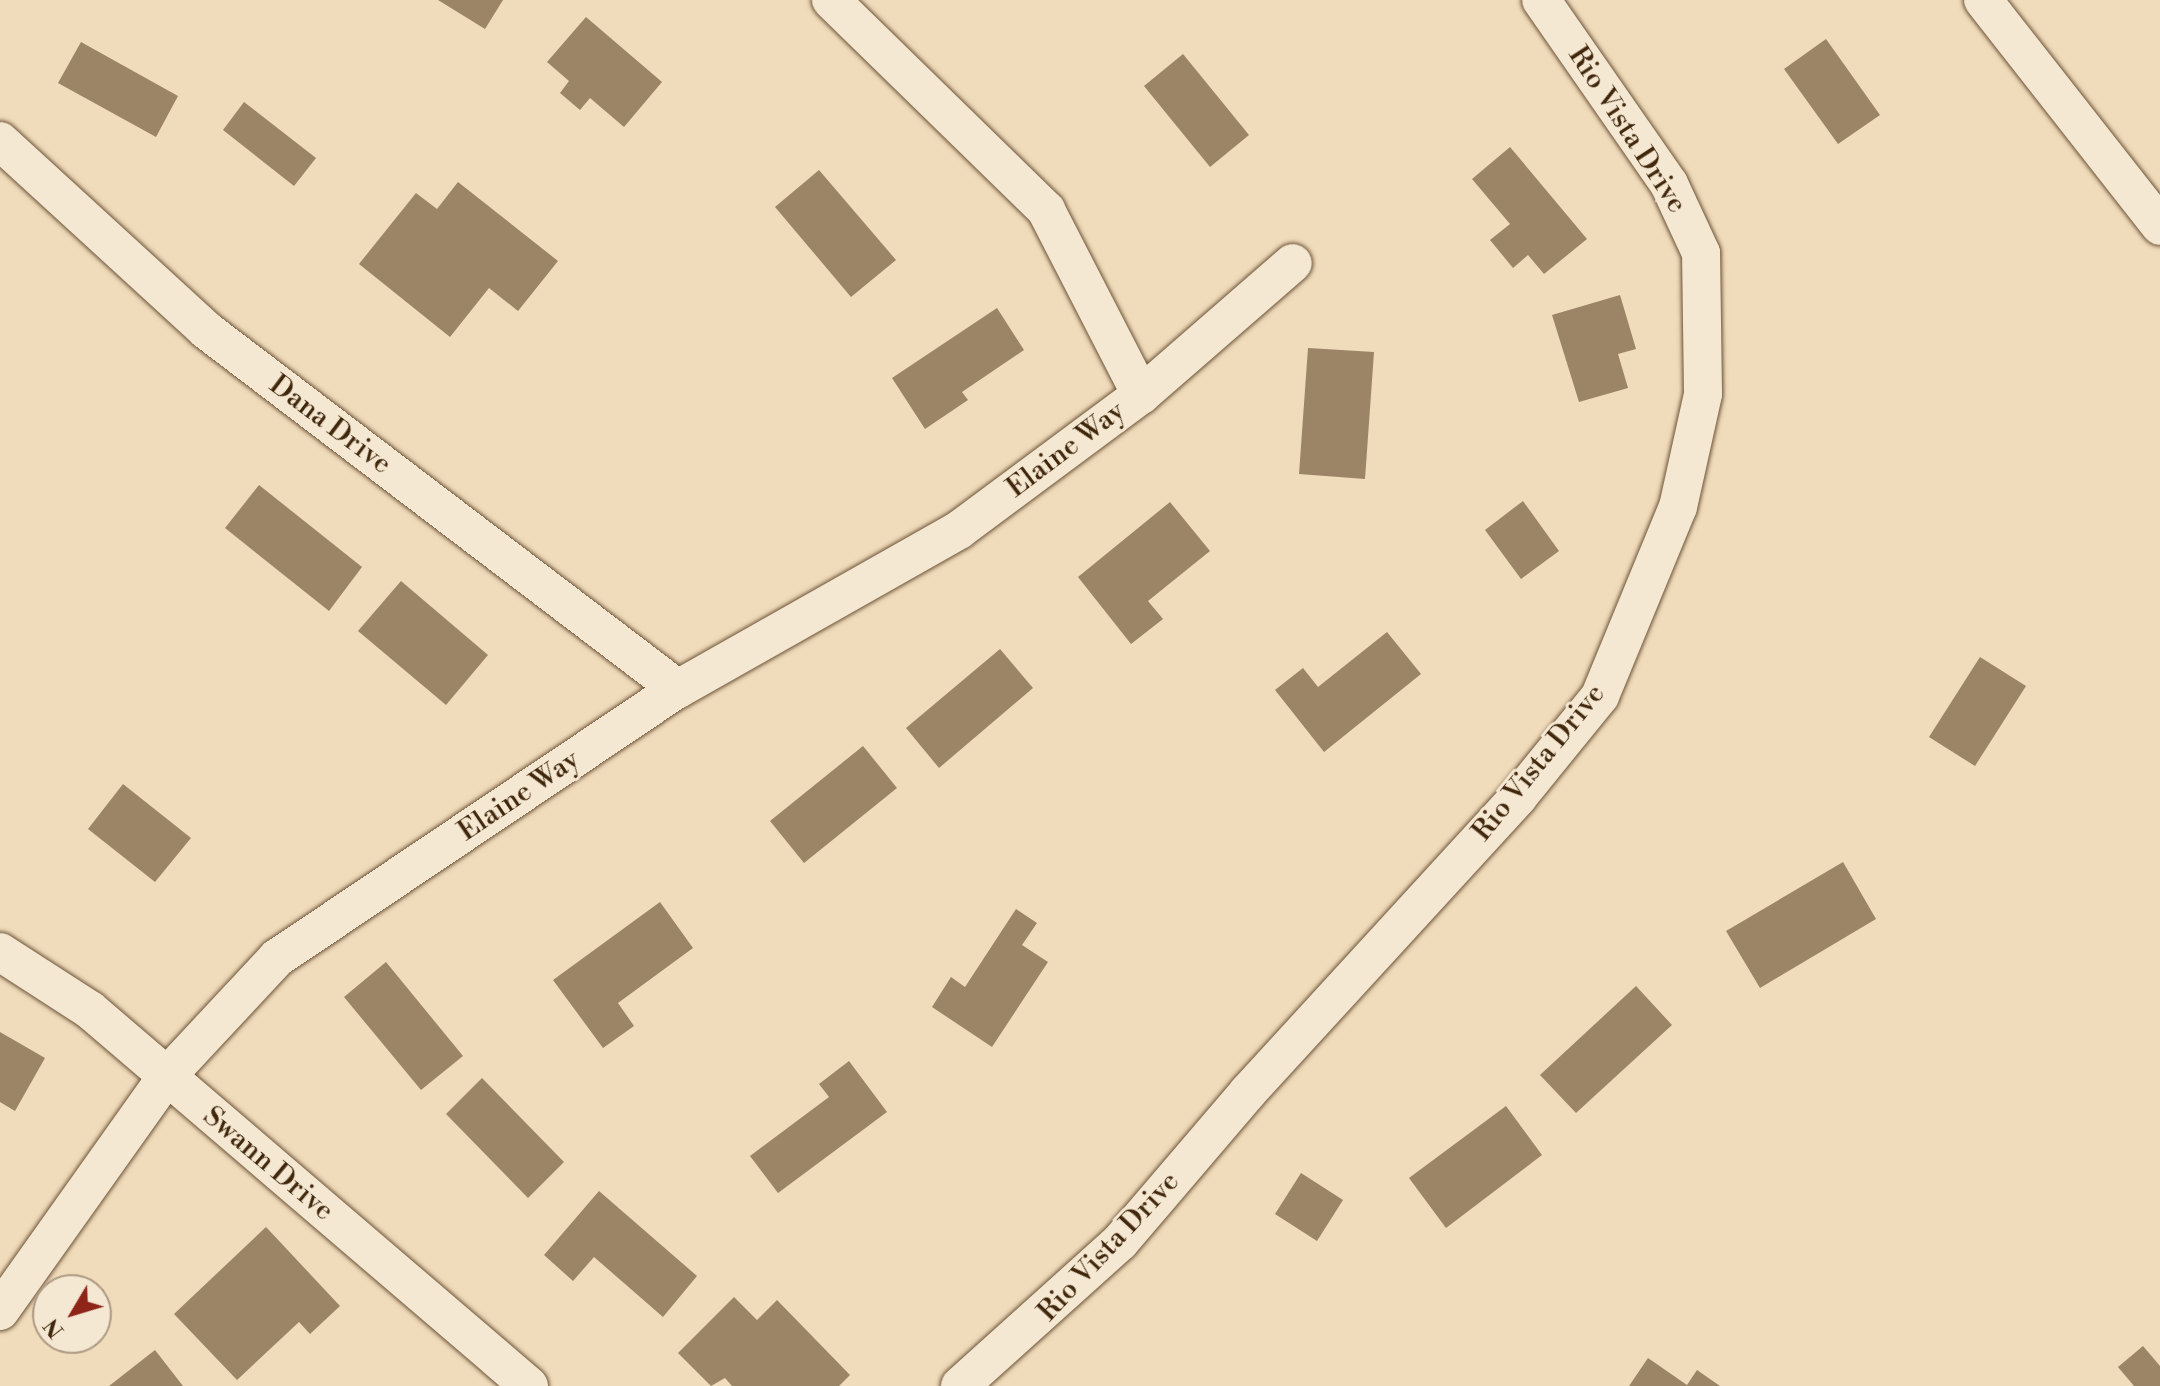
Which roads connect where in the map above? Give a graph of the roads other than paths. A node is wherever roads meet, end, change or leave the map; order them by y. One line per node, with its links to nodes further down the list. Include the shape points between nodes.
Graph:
1 (831, 0): 7 (street, Elaine Way, via 1046,210)
2 (1541, 0): 13 (street, Rio Vista Drive, via 1669,184 1701,253 1700,408 1678,507 1600,696 1518,797 1248,1092 1120,1242)
3 (1983, 0): 5 (street)
4 (0, 141): 8 (street, Dana Drive, via 206,330)
5 (2160, 226)
6 (1293, 263): 7 (street, Elaine Way)
7 (1141, 395): 8 (street, Elaine Way, via 959,530)
8 (678, 689): 10 (street, Elaine Way, via 277,958)
9 (0, 952): 10 (street, Swann Drive, via 90,1010)
10 (166, 1077): 11 (street, Elaine Way); 12 (street, Swann Drive)
11 (0, 1311)
12 (529, 1386)
13 (960, 1386)

